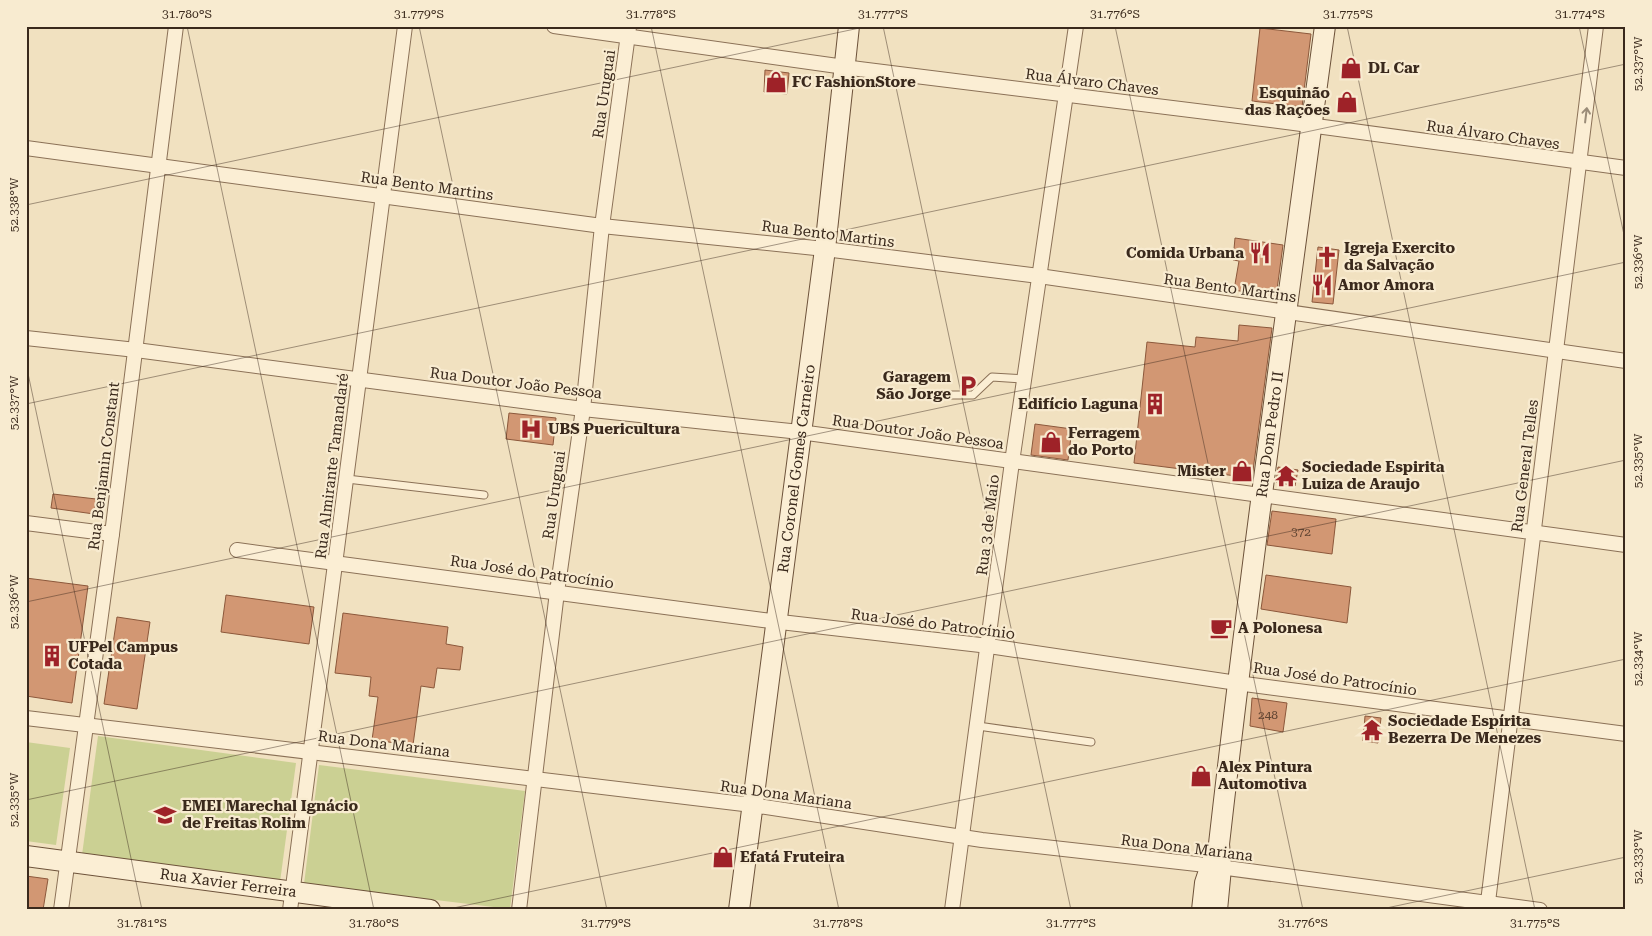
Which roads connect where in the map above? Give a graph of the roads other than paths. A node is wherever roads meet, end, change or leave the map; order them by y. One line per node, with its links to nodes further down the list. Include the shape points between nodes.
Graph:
1 (176, 26): 14 (street, Rua Benjamin Constant)
2 (405, 26): 16 (street, Rua Almirante Tamandaré)
3 (554, 26): 8 (street, Rua Álvaro Chaves)
4 (850, 26): 9 (street, Rua Coronel Gomes Carneiro)
5 (1076, 26): 10 (street, Rua 3 de Maio)
6 (1325, 26): 11 (street, Rua Dom Pedro II)
7 (1596, 26): 13 (street, Rua General Telles, one-way to 7)
8 (629, 31): 9 (street, Rua Álvaro Chaves); 17 (street, Rua Uruguai)
9 (844, 67): 10 (street, Rua Álvaro Chaves); 18 (street, Rua Coronel Gomes Carneiro)
10 (1066, 95): 11 (street, Rua Álvaro Chaves); 19 (street, Rua 3 de Maio)
11 (1312, 126): 13 (street, Rua Álvaro Chaves); 20 (street, Rua Dom Pedro II)
12 (26, 148): 14 (street, Rua Bento Martins)
13 (1580, 163): 15 (street, Rua Álvaro Chaves); 23 (street, Rua General Telles)
14 (158, 166): 16 (street, Rua Bento Martins); 22 (street, Rua Benjamin Constant)
15 (1626, 168)
16 (384, 196): 17 (street, Rua Bento Martins); 25 (street, Rua Almirante Tamandaré)
17 (602, 226): 18 (street, Rua Bento Martins); 28 (street, Rua Uruguai)
18 (825, 249): 19 (street, Rua Bento Martins); 29 (street, Rua Coronel Gomes Carneiro)
19 (1039, 276): 20 (street, Rua Bento Martins); 26 (street, Rua 3 de Maio)
20 (1285, 312): 23 (street, Rua Bento Martins); 33 (street, Rua Dom Pedro II)
21 (26, 338): 22 (street, Rua Doutor João Pessoa)
22 (136, 350): 25 (street, Rua Doutor João Pessoa); 36 (street, Rua Benjamin Constant)
23 (1556, 352): 24 (street, Rua Bento Martins); 35 (street, Rua General Telles)
24 (1626, 360)
25 (360, 379): 28 (street, Rua Doutor João Pessoa); 31 (street, Rua Almirante Tamandaré)
26 (1024, 379): 27 (lane, via 992,376 973,395); 30 (street, Rua 3 de Maio)
27 (945, 395)
28 (583, 410): 29 (street, Rua Doutor João Pessoa); 40 (street, Rua Uruguai)
29 (800, 432): 30 (street, Rua Doutor João Pessoa); 41 (street, Rua Coronel Gomes Carneiro)
30 (1012, 462): 33 (street, Rua Doutor João Pessoa); 42 (street, Rua 3 de Maio)
31 (347, 479): 32 (lane); 39 (street, Rua Almirante Tamandaré)
32 (484, 494)
33 (1261, 494): 35 (street, Rua Doutor João Pessoa); 43 (street, Rua Dom Pedro II)
34 (26, 523): 36 (street)
35 (1533, 532): 37 (street, Rua Doutor João Pessoa); 45 (street, Rua General Telles)
36 (112, 534): 46 (street, Rua Benjamin Constant)
37 (1626, 545)
38 (237, 550): 39 (street, Rua José do Patrocínio)
39 (336, 563): 40 (street, Rua José do Patrocínio); 50 (street, Rua Almirante Tamandaré)
40 (557, 592): 41 (street, Rua José do Patrocínio); 51 (street, Rua Uruguai)
41 (776, 621): 42 (street, Rua José do Patrocínio); 52 (street, Rua Coronel Gomes Carneiro)
42 (989, 646): 43 (street, Rua José do Patrocínio); 47 (street, Rua 3 de Maio)
43 (1237, 683): 45 (street, Rua José do Patrocínio); 56 (street, Rua Dom Pedro II)
44 (26, 718): 46 (street, Rua Dona Mariana)
45 (1510, 719): 48 (street, Rua José do Patrocínio); 58 (street, Rua General Telles)
46 (85, 723): 50 (street, Rua Dona Mariana); 55 (street, Rua Benjamin Constant)
47 (978, 726): 49 (lane); 53 (street, Rua 3 de Maio)
48 (1626, 734)
49 (1091, 742)
50 (310, 751): 51 (street, Rua Dona Mariana); 57 (street, Rua Almirante Tamandaré)
51 (535, 780): 52 (street, Rua Dona Mariana); 61 (street, Rua Uruguai)
52 (752, 805): 53 (street, Rua Dona Mariana); 62 (street, Rua Coronel Gomes Carneiro)
53 (962, 837): 56 (street, Rua Dona Mariana); 63 (street, Rua 3 de Maio)
54 (26, 856): 55 (street, Rua Xavier Ferreira)
55 (67, 862): 57 (street, Rua Xavier Ferreira); 59 (street, Rua Benjamin Constant)
56 (1216, 867): 58 (street, Rua Dona Mariana); 64 (street, Rua Dom Pedro II); 65 (street, Rua Dom Pedro II)
57 (291, 900): 60 (street, Rua Xavier Ferreira)
58 (1488, 906): 66 (street, Rua Dona Mariana)
59 (60, 910)
60 (430, 910)
61 (519, 910)
62 (739, 910)
63 (952, 910)
64 (1202, 910)
65 (1217, 910)
66 (1540, 910)

